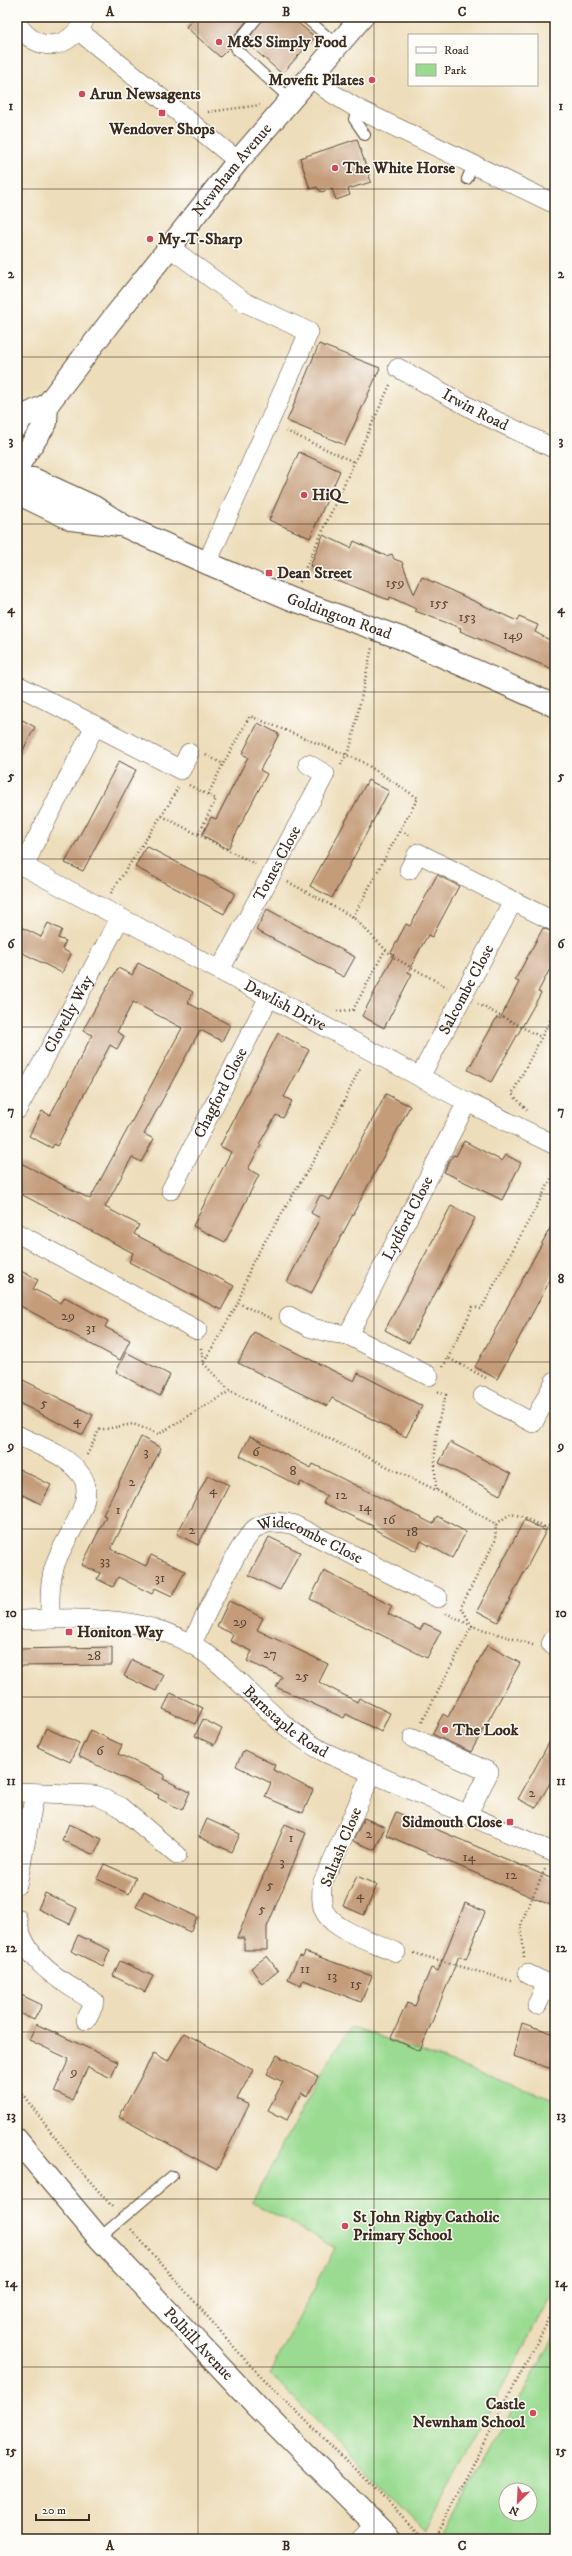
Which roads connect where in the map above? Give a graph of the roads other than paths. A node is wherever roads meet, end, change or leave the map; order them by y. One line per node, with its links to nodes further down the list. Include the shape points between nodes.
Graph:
1 (258, 17): 8 (lane, via 236,45 237,50)
2 (305, 17): 6 (lane)
3 (362, 17): 6 (main road, Newnham Avenue)
4 (83, 24): 5 (street, via 60,44 43,45); 11 (street)
5 (20, 37)
6 (337, 45): 7 (main road, Newnham Avenue)
7 (310, 76): 8 (main road, Newnham Avenue); 9 (street, via 330,92)
8 (290, 99): 11 (main road, Newnham Avenue)
9 (358, 108): 10 (lane, via 354,119); 12 (street, via 471,171)
10 (364, 135)
11 (238, 161): 13 (main road, Newnham Avenue)
12 (555, 204)
13 (169, 247): 15 (main road, Newnham Avenue); 22 (street, via 244,302 309,332)
14 (398, 368): 17 (street, Irwin Road, via 482,414)
15 (47, 405): 16 (main road, via 22,417); 18 (main road, via 46,423)
16 (17, 426)
17 (555, 449)
18 (17, 467)
19 (17, 478): 21 (main road, Goldington Road, via 33,479 94,507)
20 (17, 493): 21 (main road, Goldington Road, via 71,520)
21 (124, 526): 22 (main road, Goldington Road)
22 (207, 563): 24 (main road, Goldington Road, via 291,599 375,629)
23 (17, 685): 25 (street)
24 (555, 706)
25 (95, 726): 26 (street, via 181,775); 28 (street)
26 (189, 753)
27 (308, 764): 33 (street, Totnes Close, via 325,774)
28 (21, 866): 31 (street, Dawlish Drive)
29 (409, 870): 30 (street, via 418,853)
30 (513, 901): 32 (street); 35 (street, Salcombe Close)
31 (120, 918): 33 (street, Dawlish Drive); 37 (street, Clovelly Way)
32 (555, 922)
33 (220, 970): 34 (street, Dawlish Drive)
34 (269, 997): 35 (street, Dawlish Drive); 39 (street, Chagford Close)
35 (420, 1077): 36 (street, Dawlish Drive)
36 (467, 1102): 38 (street, Dawlish Drive); 43 (street, Lydford Close)
37 (17, 1110)
38 (555, 1145)
39 (172, 1190)
40 (17, 1233): 42 (street)
41 (289, 1316): 43 (street, via 309,1327)
42 (197, 1330)
43 (348, 1335): 44 (street)
44 (435, 1373)
45 (555, 1381): 46 (street, via 533,1423)
46 (484, 1396)
47 (17, 1435): 49 (street, via 65,1458 82,1476 86,1492 82,1509 56,1561 50,1583)
48 (438, 1598): 51 (street, Widecombe Close, via 292,1524 274,1522 256,1528 242,1545)
49 (50, 1619): 50 (street, Barnstaple Road); 51 (street, Barnstaple Road, via 102,1618 159,1629)
50 (17, 1620)
51 (192, 1643): 53 (street, Barnstaple Road, via 217,1662 300,1739)
52 (413, 1738): 55 (street, via 489,1772)
53 (372, 1773): 55 (street, Barnstaple Road); 60 (street, Saltash Close, via 322,1884 322,1900 325,1913 332,1922)
54 (26, 1792): 57 (street, via 95,1795 119,1806); 58 (street)
55 (467, 1815): 56 (street, Barnstaple Road)
56 (554, 1852)
57 (177, 1855)
58 (17, 1885)
59 (17, 1918): 64 (street, via 18,1929 30,1954 52,1975 95,2002)
60 (396, 1952)
61 (528, 1974): 62 (street)
62 (551, 1985): 63 (street)
63 (537, 2005)
64 (86, 2020)
65 (17, 2140): 67 (main road, Polhill Avenue)
66 (172, 2176): 67 (lane)
67 (99, 2238): 68 (main road, Polhill Avenue, via 256,2406)
68 (368, 2531): 69 (main road, Polhill Avenue)
69 (390, 2539)

